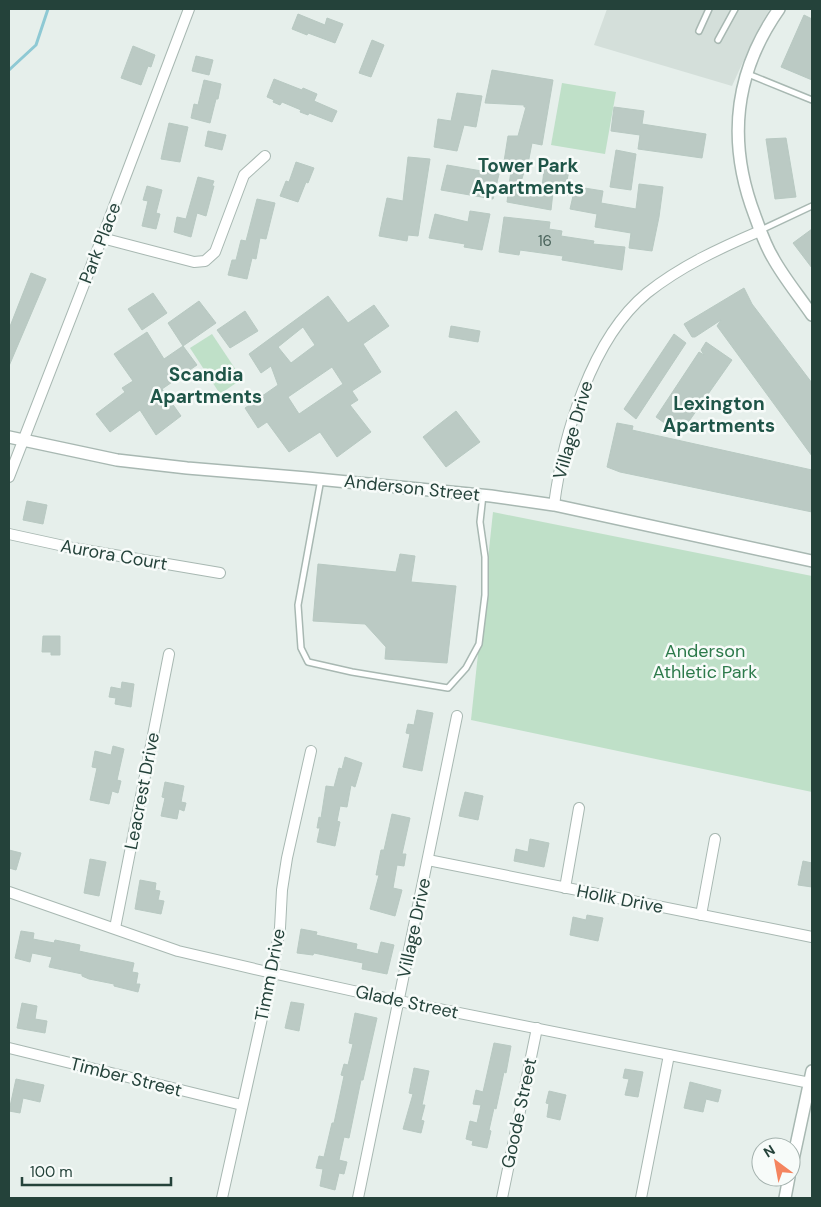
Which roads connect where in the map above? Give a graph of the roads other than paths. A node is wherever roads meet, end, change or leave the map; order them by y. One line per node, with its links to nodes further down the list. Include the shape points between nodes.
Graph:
1 (189, 9): 12 (street, Park Place)
2 (709, 9): 5 (lane)
3 (735, 9): 6 (lane)
4 (779, 9): 7 (street, via 765,29)
5 (699, 31)
6 (718, 40)
7 (747, 73): 8 (lane); 11 (street, via 737,142 749,202)
8 (812, 100)
9 (265, 156): 12 (street, via 244,175 215,252 205,261 194,262)
10 (812, 206): 11 (lane)
11 (760, 231): 13 (street, via 772,257); 19 (street, Village Drive, via 715,250 682,269 646,294 629,311 592,368 578,402)
12 (102, 238): 15 (street, Park Place)
13 (812, 314)
14 (9, 437): 15 (street, Anderson Street)
15 (24, 440): 16 (street, Park Place); 17 (street, Anderson Street, via 118,460)
16 (9, 477)
17 (321, 479): 18 (street, Anderson Street); 18 (lane, via 298,605 301,648 308,662 448,688 466,668 479,644 485,595 485,557 480,522)
18 (483, 495): 19 (street, Anderson Street)
19 (554, 505): 21 (street, Anderson Street)
20 (9, 534): 22 (street, Aurora Court)
21 (812, 561)
22 (220, 573)
23 (169, 654): 32 (street, Leacrest Drive)
24 (457, 716): 28 (street, Village Drive)
25 (311, 751): 34 (street, Timm Drive, via 287,858)
26 (579, 808): 29 (street)
27 (715, 839): 31 (street)
28 (428, 860): 29 (street, Holik Drive); 35 (street, Village Drive)
29 (565, 888): 31 (street, Holik Drive)
30 (9, 892): 32 (street, Glade Street)
31 (701, 915): 33 (street, Holik Drive)
32 (115, 928): 34 (street, Glade Street, via 178,951)
33 (812, 937)
34 (272, 973): 35 (street, Glade Street); 41 (street, Timm Drive)
35 (399, 1001): 36 (street, Glade Street); 44 (street, Village Drive)
36 (537, 1028): 38 (street, Glade Street); 45 (street, Goode Street)
37 (9, 1048): 41 (street, Timber Street)
38 (669, 1055): 40 (street, Glade Street); 46 (street)
39 (812, 1071): 40 (street)
40 (811, 1083): 42 (street)
41 (242, 1105): 43 (street, Timm Drive)
42 (798, 1137)
43 (222, 1198)
44 (358, 1198)
45 (502, 1198)
46 (641, 1198)

